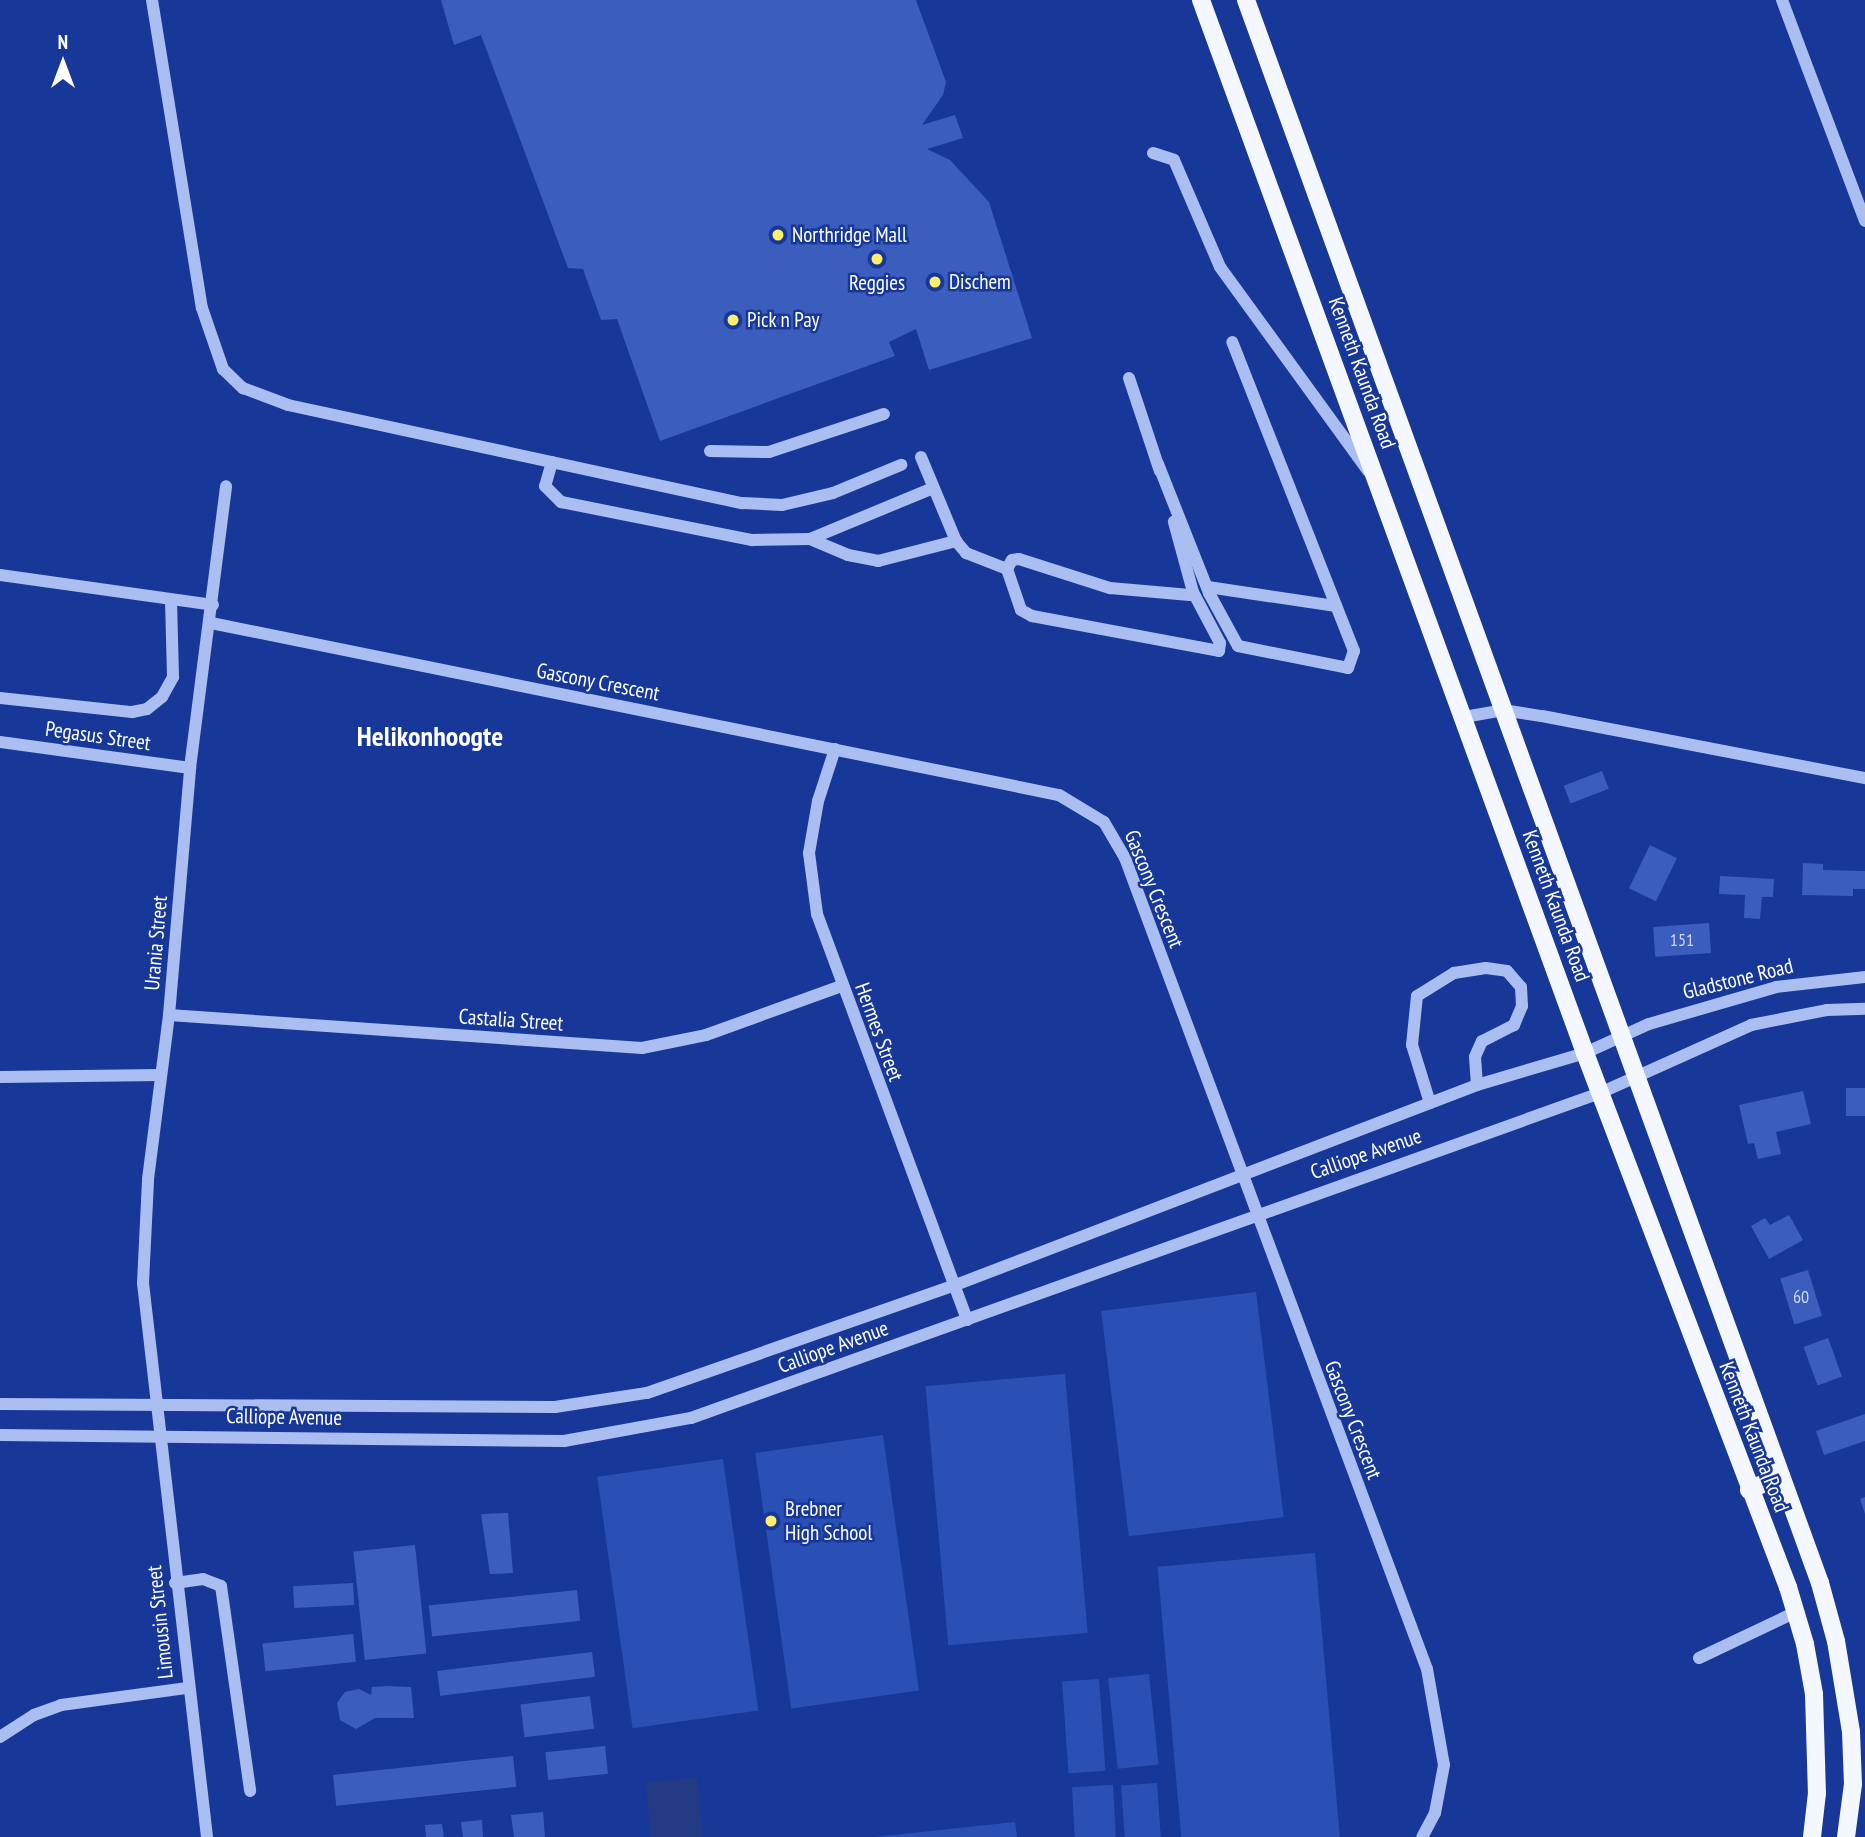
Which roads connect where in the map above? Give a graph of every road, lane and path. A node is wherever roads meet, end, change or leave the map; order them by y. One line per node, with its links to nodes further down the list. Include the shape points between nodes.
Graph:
1 (152, 0): 12 (street, via 202,308 223,369 243,388 288,405)
2 (1202, 0): 17 (main road, Kenneth Kaunda Road)
3 (1246, 0): 29 (main road, Kenneth Kaunda Road)
4 (1782, 0): 6 (street)
5 (1153, 153): 17 (street, via 1174,159 1220,267)
6 (1865, 221)
7 (1232, 342): 26 (street)
8 (1129, 378): 13 (street)
9 (884, 414): 10 (street, via 769,452)
10 (710, 451)
11 (921, 457): 16 (street)
12 (552, 463): 14 (street, via 743,503 782,505 833,493); 18 (street, via 545,486 561,502 752,540)
13 (1158, 464): 22 (street); 23 (street)
14 (901, 465)
15 (226, 486): 25 (street, Urania Street)
16 (933, 488): 18 (street); 19 (street)
17 (1380, 488): 30 (main road, Kenneth Kaunda Road)
18 (810, 539): 19 (street, via 848,555 878,561)
19 (956, 541): 20 (street, via 966,553)
20 (1007, 569): 23 (street, via 1012,560 1019,559 1110,588 1165,596); 23 (street, via 1021,610 1032,616 1219,651 1220,643)
21 (0, 575): 24 (street)
22 (1208, 587): 26 (street); 26 (street, via 1238,646 1348,668 1354,651)
23 (1193, 592)
24 (170, 600): 25 (street); 28 (street, via 173,677 162,697 147,709 132,712)
25 (213, 605): 27 (street, Urania Street)
26 (1335, 606)
27 (211, 623): 32 (street, Gascony Crescent); 33 (street, Urania Street)
28 (0, 698)
29 (1503, 710): 30 (street); 34 (street); 39 (main road, Kenneth Kaunda Road)
30 (1464, 717): 40 (main road, Kenneth Kaunda Road)
31 (0, 742): 33 (street, Pegasus Street)
32 (835, 749): 36 (street, Hermes Street, via 818,801 809,853 817,914); 47 (street, Gascony Crescent, via 1059,795 1104,822 1125,858)
33 (190, 768): 38 (street, Urania Street)
34 (1865, 778)
35 (1865, 977): 39 (street, Gladstone Road, via 1776,987 1678,1014)
36 (841, 986): 38 (street, Castalia Street, via 706,1035 642,1048); 49 (street, Hermes Street)
37 (1865, 1009): 43 (street, via 1827,1010 1751,1025)
38 (169, 1015): 41 (street, Urania Street)
39 (1624, 1036): 40 (street, Calliope Avenue); 43 (main road, Kenneth Kaunda Road)
40 (1585, 1053): 44 (street, Calliope Avenue); 45 (main road, Kenneth Kaunda Road)
41 (160, 1075): 42 (street); 51 (street, Urania Street, via 143,1283)
42 (0, 1076)
43 (1639, 1076): 45 (street, Calliope Avenue); 55 (main road, Kenneth Kaunda Road)
44 (1477, 1085): 46 (street, Calliope Avenue); 46 (street, via 1475,1057 1482,1041 1514,1025 1522,1006 1521,987 1507,971 1486,968 1454,973 1417,996 1412,1045)
45 (1600, 1093): 48 (street, Calliope Avenue); 56 (main road, Kenneth Kaunda Road)
46 (1430, 1103): 47 (street, Calliope Avenue)
47 (1241, 1178): 48 (street, Gascony Crescent); 49 (street, Calliope Avenue)
48 (1255, 1214): 50 (street, Calliope Avenue); 64 (street, Gascony Crescent, via 1433,1690 1444,1765 1438,1801)
49 (953, 1286): 50 (street, Hermes Street); 51 (street, Calliope Avenue, via 706,1376 594,1403 499,1407)
50 (967, 1320): 53 (street, Calliope Avenue, via 691,1418 564,1441)
51 (157, 1403): 52 (street, Calliope Avenue); 53 (street, Limousin Street)
52 (0, 1404)
53 (161, 1434): 54 (street, Calliope Avenue); 57 (street, Limousin Street)
54 (0, 1435)
55 (1782, 1476): 56 (main road); 66 (main road, Kenneth Kaunda Road, via 1819,1583 1845,1688 1853,1784)
56 (1749, 1490): 58 (main road, Kenneth Kaunda Road)
57 (175, 1583): 60 (street, Limousin Street); 62 (street, via 217,1581 223,1593)
58 (1796, 1612): 59 (street); 65 (main road, Kenneth Kaunda Road, via 1812,1682 1818,1741)
59 (1699, 1658)
60 (186, 1688): 61 (street, via 61,1705 34,1715); 63 (street, Limousin Street)
61 (0, 1737)
62 (250, 1791)
63 (206, 1837)
64 (1422, 1837)
65 (1812, 1837)
66 (1846, 1837)

